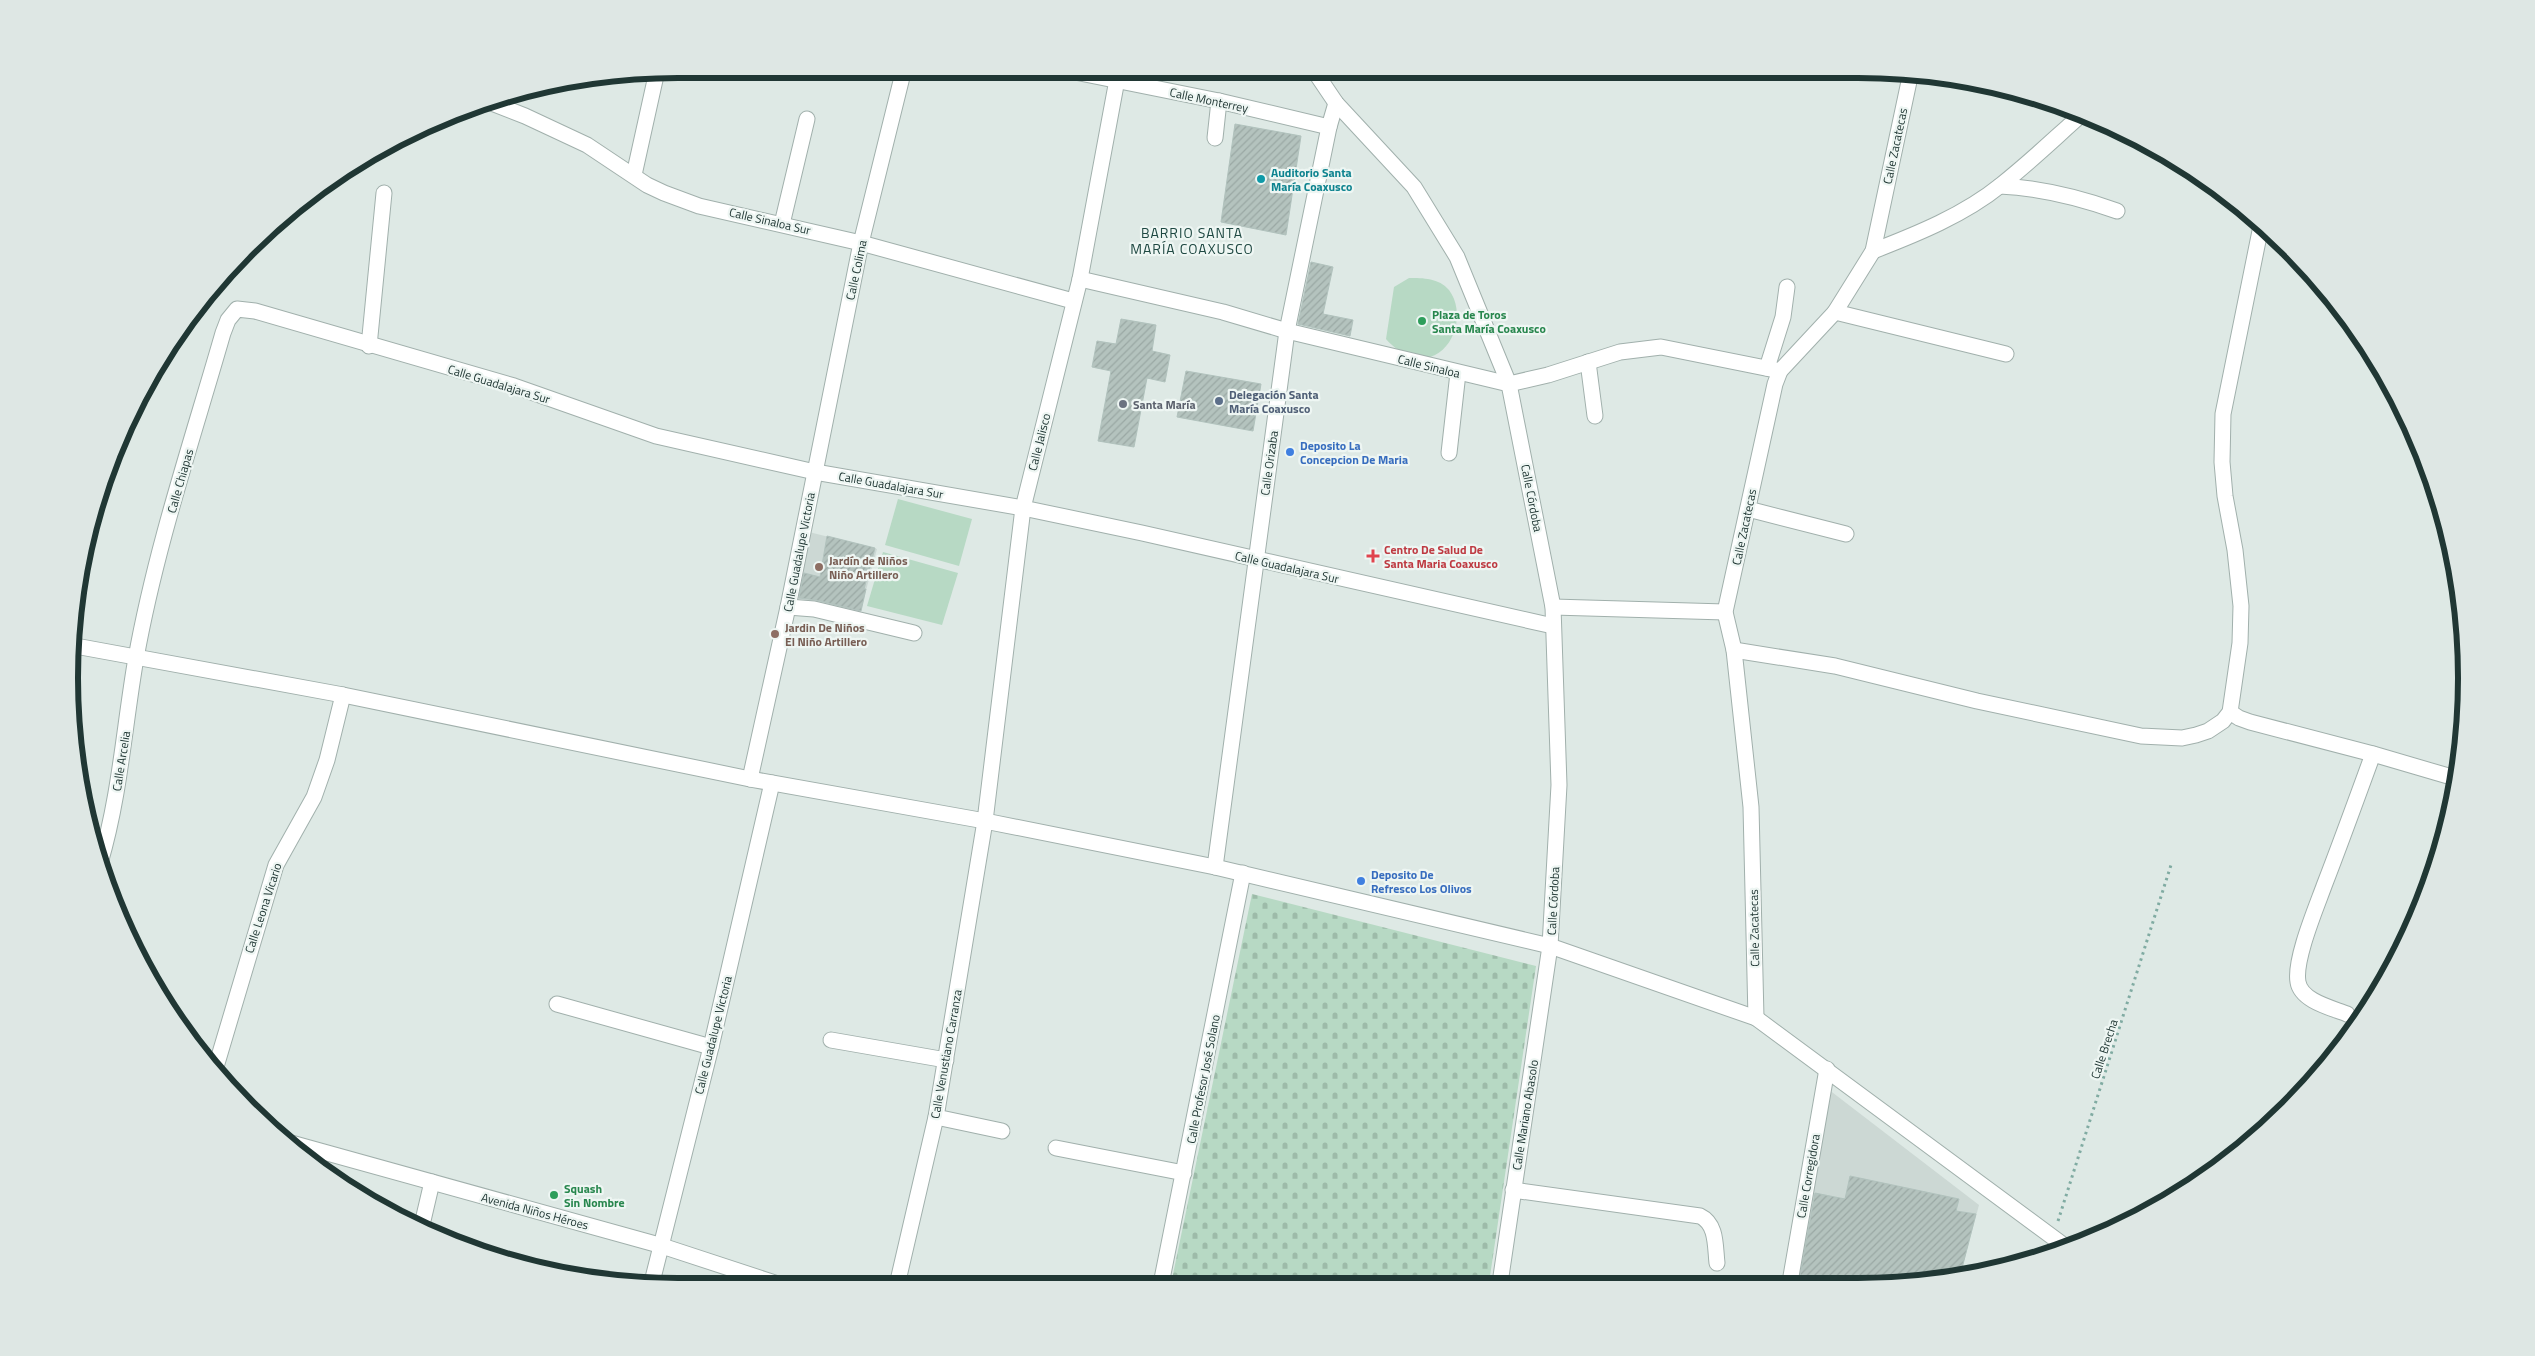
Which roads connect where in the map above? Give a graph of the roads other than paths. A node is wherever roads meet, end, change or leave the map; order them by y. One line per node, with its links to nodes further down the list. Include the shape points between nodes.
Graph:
1 (902, 78): 20 (street, Calle Colima)
2 (1117, 78): 22 (street, Calle Jalisco)
3 (1130, 78): 7 (street, Calle Monterrey)
4 (1319, 78): 8 (street)
5 (655, 79): 14 (street)
6 (1909, 80): 21 (street, Calle Zacatecas)
7 (1219, 101): 12 (street, Calle Monterrey); 13 (street)
8 (1336, 103): 12 (street, Calle Orizaba); 33 (street, Calle Córdoba, via 1414,187 1458,257)
9 (498, 105): 14 (street, Calle Sinaloa Sur, via 587,145)
10 (807, 119): 18 (street)
11 (2076, 119): 15 (street)
12 (1329, 127): 27 (street, Calle Orizaba)
13 (1215, 138)
14 (634, 175): 18 (street, Calle Sinaloa Sur, via 664,194 700,206)
15 (2000, 186): 17 (street, via 2037,188 2076,196); 21 (street, via 1948,219)
16 (384, 193): 28 (street)
17 (2118, 210)
18 (782, 224): 20 (street, Calle Sinaloa Sur)
19 (2260, 233): 50 (street, via 2223,414 2225,496 2236,550 2242,606)
20 (862, 244): 24 (street, Calle Sinaloa Sur); 36 (street, Calle Colima)
21 (1873, 251): 26 (street, Calle Zacatecas)
22 (1080, 279): 24 (street, Calle Jalisco); 27 (street, Calle Sinaloa, via 1223,312)
23 (1787, 287): 31 (street)
24 (1073, 301): 37 (street, Calle Jalisco)
25 (237, 309): 28 (street, Calle Guadalajara Sur, via 255,311); 48 (street, Calle Chiapas, via 223,333 159,549)
26 (1835, 312): 29 (street); 31 (street, Calle Zacatecas)
27 (1287, 331): 32 (street, Calle Sinaloa); 40 (street, Calle Orizaba)
28 (369, 346): 36 (street, Calle Guadalajara Sur, via 514,386 656,436)
29 (2006, 354)
30 (1588, 362): 31 (street, Calle Sinaloa, via 1634,349 1661,347); 33 (street, Calle Sinaloa); 34 (street)
31 (1774, 369): 38 (street, Calle Zacatecas)
32 (1458, 373): 33 (street, Calle Sinaloa); 35 (street)
33 (1509, 384): 42 (street, Calle Córdoba)
34 (1595, 416)
35 (1449, 453)
36 (815, 472): 37 (street, Calle Guadalajara Sur); 41 (street, Calle Guadalupe Victoria)
37 (1023, 508): 40 (street, Calle Guadalajara Sur); 55 (street, Calle Jalisco)
38 (1748, 509): 39 (street); 43 (street, Calle Zacatecas)
39 (1846, 534)
40 (1255, 560): 44 (street, Calle Guadalajara Sur); 57 (street, Calle Orizaba)
41 (788, 607): 45 (street, via 814,609); 53 (street, Calle Guadalupe Victoria)
42 (1553, 607): 43 (street); 44 (street, Calle Córdoba)
43 (1725, 612): 47 (street, Calle Zacatecas)
44 (1553, 626): 59 (street, Calle Córdoba, via 1559,785)
45 (914, 634)
46 (79, 647): 48 (street)
47 (1734, 650): 50 (street, via 1834,666 2141,736 2196,736 2215,726); 62 (street, Calle Zacatecas, via 1751,807)
48 (136, 658): 49 (street); 56 (street, Calle Arcelia, via 120,775)
49 (343, 695): 53 (street); 66 (street, Calle Leona Vicario, via 314,797 276,865)
50 (2230, 712): 51 (street, via 2250,722)
51 (2373, 754): 52 (street); 61 (street, via 2309,928 2300,962 2298,982 2302,991)
52 (2449, 776)
53 (750, 779): 54 (street)
54 (772, 783): 55 (street); 64 (street, Calle Guadalupe Victoria)
55 (985, 820): 57 (street); 65 (street, Calle Venustiano Carranza)
56 (103, 850)
57 (1215, 867): 58 (street)
58 (1243, 874): 59 (street); 72 (street, Calle Profesor José Solano)
59 (1550, 946): 62 (street); 74 (street, Calle Mariano Abasolo)
60 (557, 1004): 64 (street)
61 (2347, 1014)
62 (1756, 1018): 67 (street)
63 (831, 1040): 65 (street)
64 (711, 1047): 77 (street, Calle Guadalupe Victoria)
65 (946, 1060): 68 (street, Calle Venustiano Carranza)
66 (217, 1062)
67 (1827, 1069): 76 (street); 84 (street, Calle Corregidora)
68 (936, 1117): 69 (street); 81 (street, Calle Venustiano Carranza)
69 (1002, 1132)
70 (303, 1146): 73 (street, Avenida Niños Héroes)
71 (1056, 1148): 72 (street)
72 (1184, 1174): 82 (street, Calle Profesor José Solano)
73 (432, 1182): 75 (street); 77 (street, Avenida Niños Héroes)
74 (1514, 1190): 78 (street, via 1700,1216 1707,1219 1714,1231); 83 (street, Calle Mariano Abasolo)
75 (422, 1221)
76 (2060, 1243)
77 (659, 1245): 79 (street, Calle Guadalupe Victoria); 80 (street, Avenida Niños Héroes)
78 (1717, 1263)
79 (653, 1277)
80 (760, 1278)
81 (898, 1278)
82 (1162, 1278)
83 (1501, 1278)
84 (1791, 1278)

